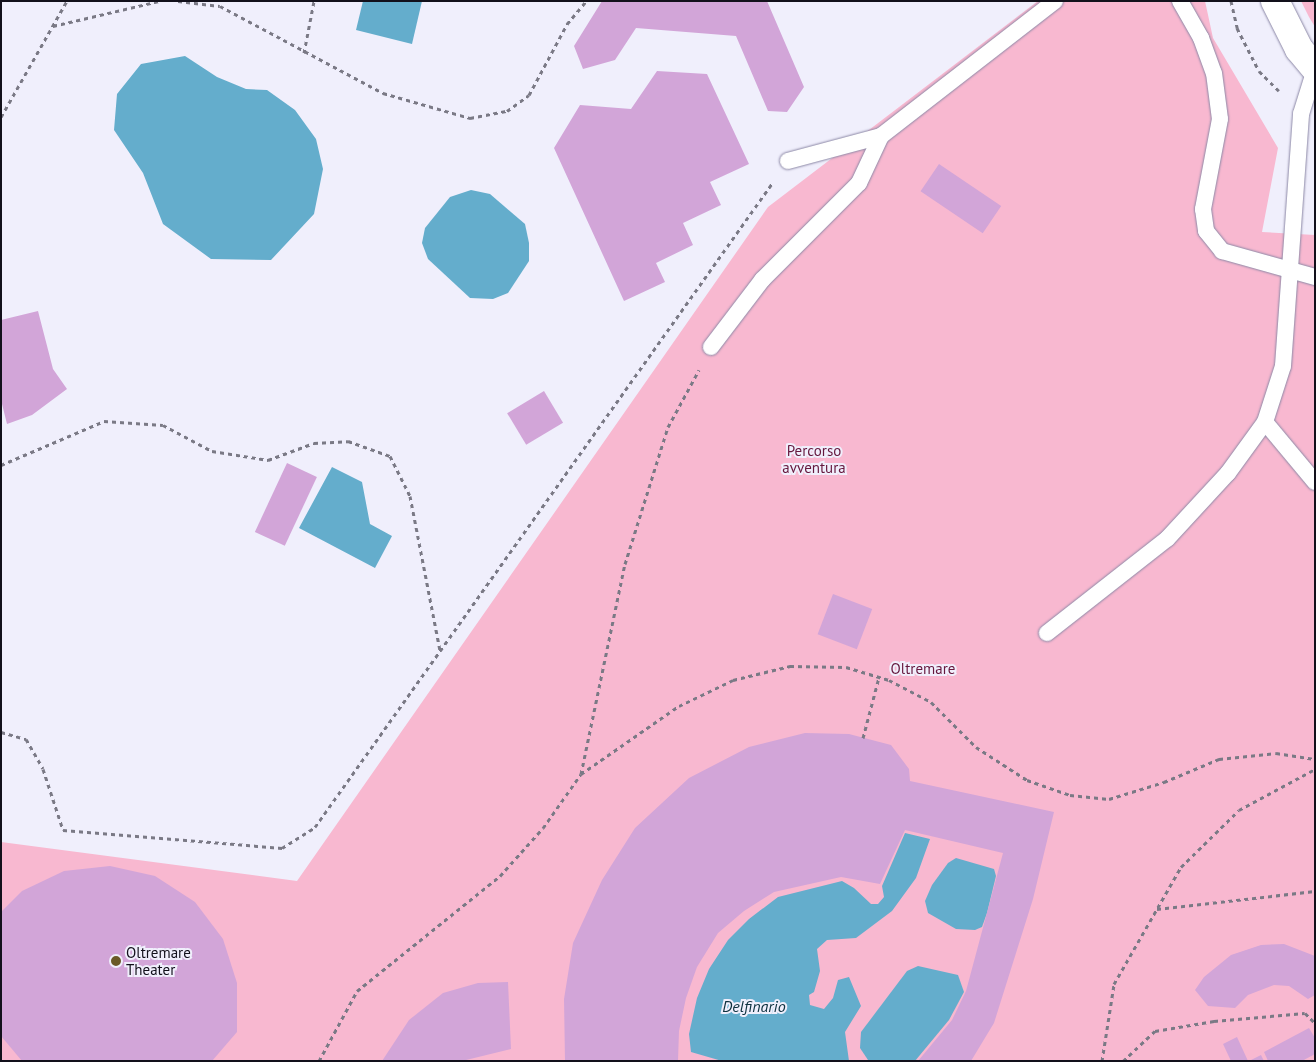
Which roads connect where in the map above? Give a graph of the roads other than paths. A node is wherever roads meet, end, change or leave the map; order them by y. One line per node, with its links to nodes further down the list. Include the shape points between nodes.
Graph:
1 (1055, 1): 5 (lane)
2 (1180, 1): 7 (lane, via 1201,38 1214,73 1220,119 1203,209 1206,231 1222,251 1248,261)
3 (1274, 1): 4 (main road, via 1299,49)
4 (1315, 68): 7 (lane, via 1302,114)
5 (880, 136): 6 (lane); 9 (lane, via 859,183 762,280)
6 (788, 161)
7 (1292, 270): 8 (lane); 10 (lane, via 1283,366)
8 (1315, 277)
9 (711, 347)
10 (1265, 422): 11 (lane); 12 (lane, via 1228,473 1167,539)
11 (1315, 482)
12 (1046, 634)

